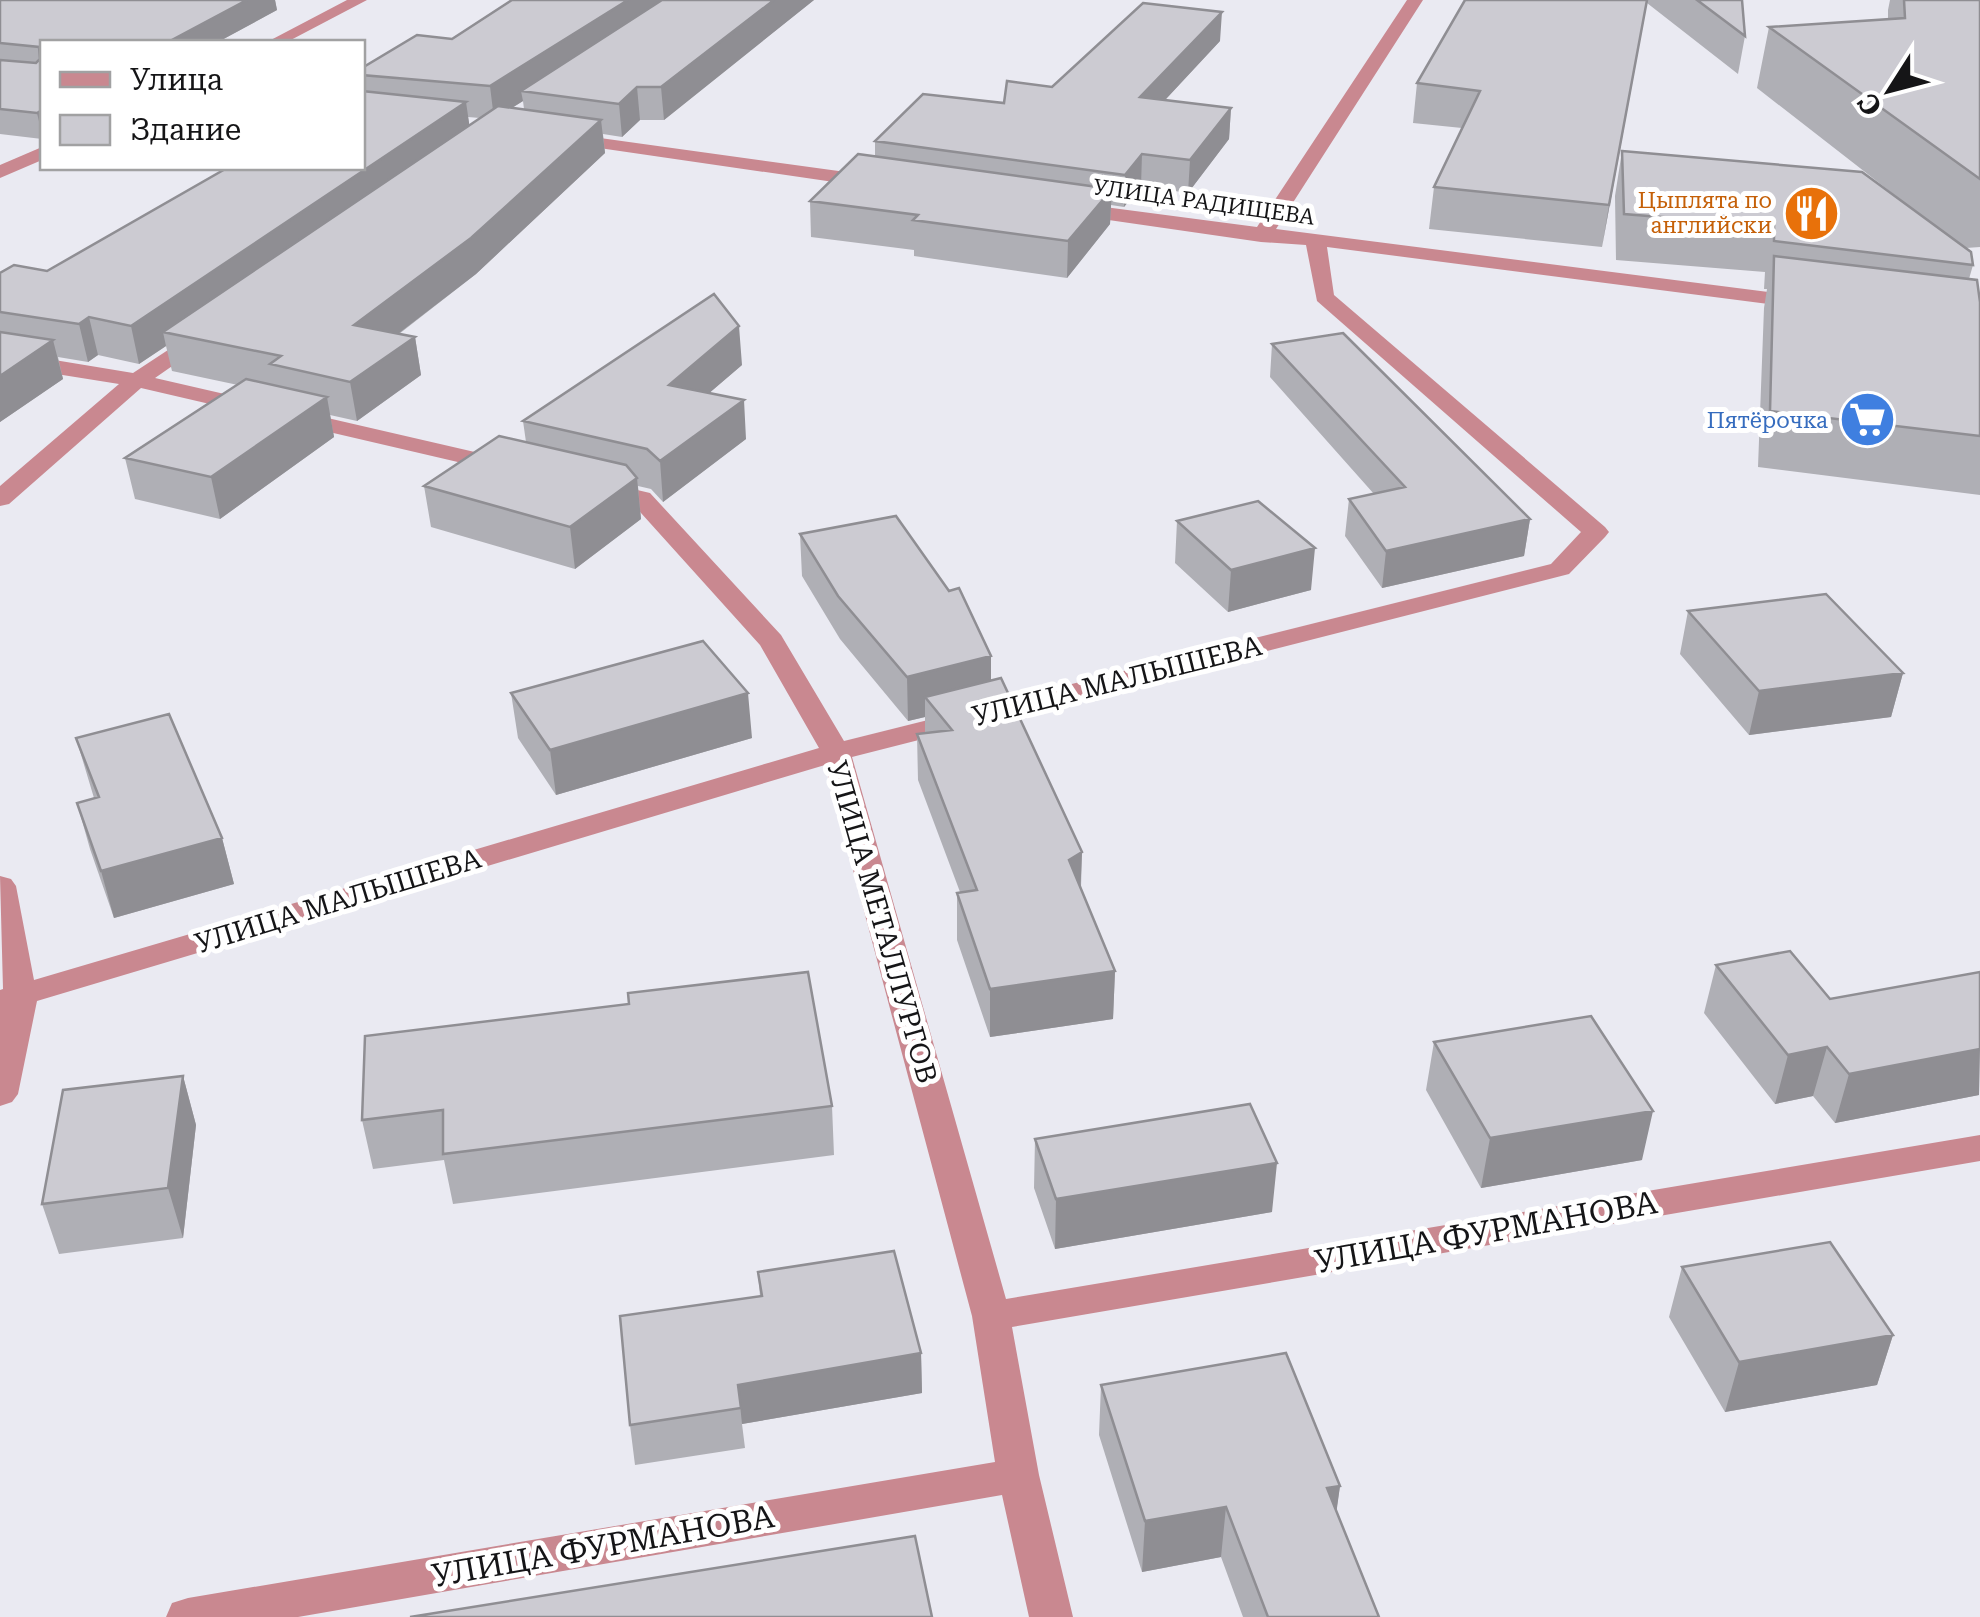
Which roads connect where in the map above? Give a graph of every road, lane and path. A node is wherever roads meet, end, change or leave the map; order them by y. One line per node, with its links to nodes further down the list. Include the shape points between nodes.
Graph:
1 (359, 0): 3 (street)
2 (1415, 0): 9 (street)
3 (279, 40)
4 (537, 134): 7 (street)
5 (40, 154): 6 (street)
6 (0, 172)
7 (889, 184)
8 (1046, 206): 9 (street, УЛИЦА РАДИЩЕВА)
9 (1261, 236): 10 (street, УЛИЦА РАДИЩЕВА)
10 (1316, 242): 11 (street, УЛИЦА РАДИЩЕВА); 18 (street, УЛИЦА МАЛЫШЕВА, via 1324,297 1596,532 1560,568)
11 (1830, 306)
12 (220, 322): 14 (street)
13 (0, 358): 14 (street)
14 (138, 380): 15 (street); 17 (street)
15 (525, 471)
16 (564, 480): 18 (street, УЛИЦА МЕТАЛЛУРГОВ, via 642,498 771,641)
17 (0, 499)
18 (836, 752): 20 (street, УЛИЦА МАЛЫШЕВА); 23 (street, УЛИЦА МЕТАЛЛУРГОВ)
19 (0, 886): 20 (street)
20 (10, 998): 21 (street)
21 (0, 1094)
22 (1980, 1148): 23 (street, УЛИЦА ФУРМАНОВА)
23 (991, 1316): 24 (street, УЛИЦА МЕТАЛЛУРГОВ)
24 (1018, 1475): 25 (street, УЛИЦА ФУРМАНОВА); 26 (street, УЛИЦА МЕТАЛЛУРГОВ)
25 (188, 1617)
26 (1051, 1617)

